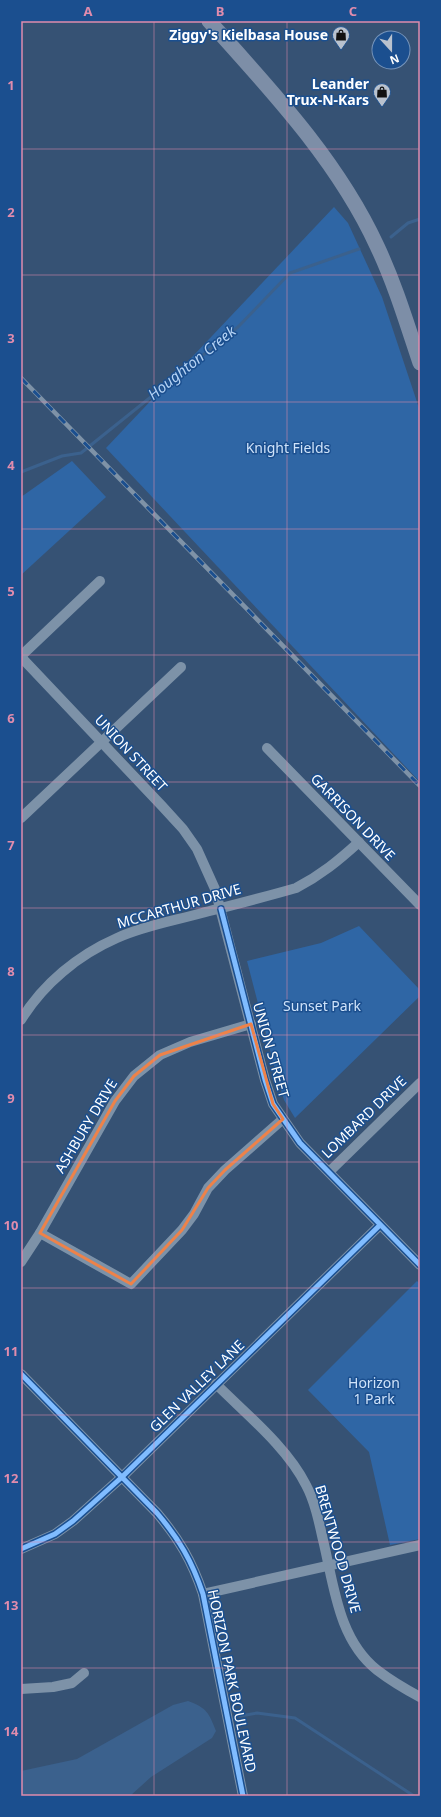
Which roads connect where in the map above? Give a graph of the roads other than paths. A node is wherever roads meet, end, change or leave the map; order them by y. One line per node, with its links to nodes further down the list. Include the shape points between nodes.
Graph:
1 (209, 21): 2 (main road, via 301,127 346,190 377,246 399,300)
2 (420, 363)
3 (100, 581): 4 (street)
4 (21, 657): 6 (street, UNION STREET)
5 (181, 667): 6 (street)
6 (101, 742): 8 (street); 11 (street, UNION STREET, via 183,829 206,867)
7 (267, 748): 9 (street, GARRISON DRIVE)
8 (21, 818)
9 (359, 842): 10 (street, GARRISON DRIVE); 11 (street, MCCARTHUR DRIVE, via 317,878)
10 (420, 905)
11 (221, 909): 12 (street, MCCARTHUR DRIVE, via 117,937 91,951 65,969 43,990); 13 (street, UNION STREET)
12 (21, 1020)
13 (251, 1024): 15 (street, UNION STREET, via 265,1080); 18 (street, ASHBURY DRIVE, via 190,1042 160,1055 134,1076 115,1101)
14 (420, 1083): 16 (street, LOMBARD DRIVE)
15 (283, 1119): 16 (street, UNION STREET, via 300,1143); 18 (street, via 208,1188 182,1230 131,1284)
16 (328, 1172): 17 (street, UNION STREET)
17 (380, 1225): 20 (street, UNION STREET); 22 (street, GLEN VALLEY LANE)
18 (40, 1233): 19 (street, ASHBURY DRIVE)
19 (21, 1262)
20 (420, 1265)
21 (21, 1374): 23 (street, HORIZON PARK BOULEVARD)
22 (216, 1384): 23 (street, GLEN VALLEY LANE); 26 (street, BRENTWOOD DRIVE, via 280,1448 297,1469 315,1508)
23 (122, 1477): 25 (street, GLEN VALLEY LANE, via 55,1534); 27 (street, HORIZON PARK BOULEVARD, via 172,1531 195,1571)
24 (420, 1545): 26 (street)
25 (21, 1549)
26 (329, 1566): 27 (street); 30 (street, BRENTWOOD DRIVE, via 340,1612 349,1635 362,1654 375,1669)
27 (203, 1594): 31 (street, HORIZON PARK BOULEVARD)
28 (84, 1674): 29 (street, via 72,1683)
29 (21, 1689)
30 (420, 1697)
31 (243, 1796)

